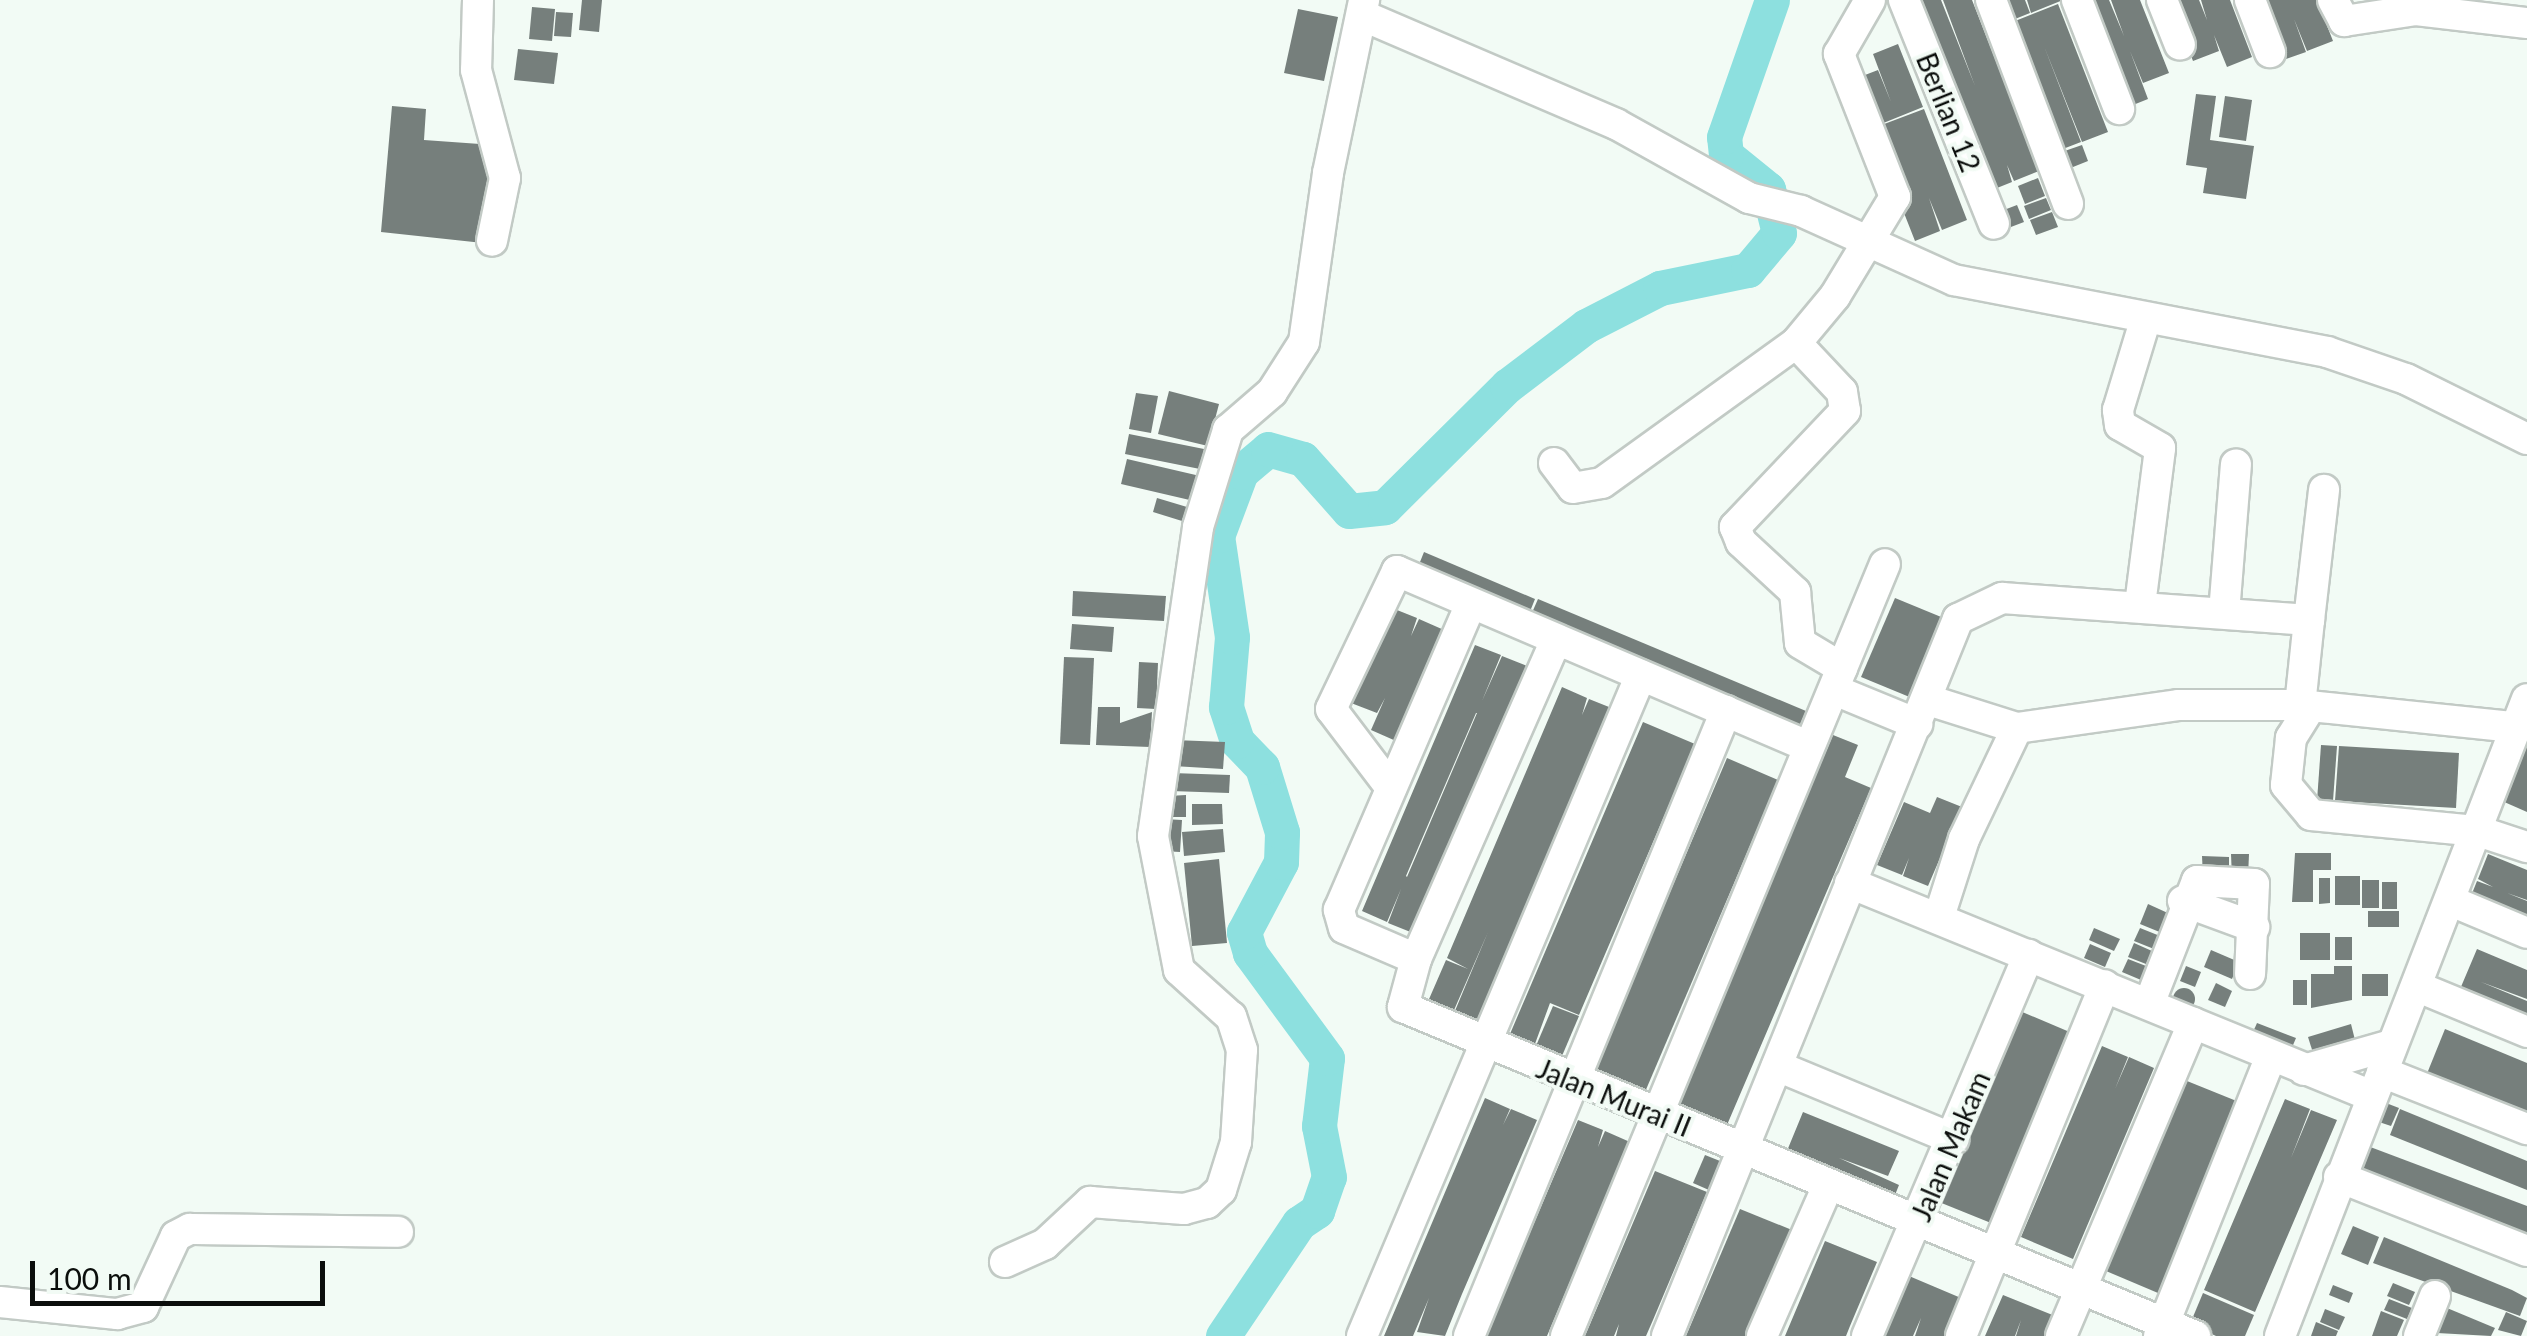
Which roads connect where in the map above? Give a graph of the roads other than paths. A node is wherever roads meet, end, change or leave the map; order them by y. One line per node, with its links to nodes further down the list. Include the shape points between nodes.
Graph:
1 (478, 0): 18 (street, via 476,70 505,178)
2 (1870, 0): 17 (street, via 1838,47 1894,197)
3 (1904, 0): 16 (street, Berlian 12)
4 (1991, 0): 15 (street)
5 (2076, 0): 14 (street)
6 (2162, 0): 12 (street)
7 (2250, 0): 13 (street)
8 (2333, 0): 9 (street, via 2344,22)
9 (2414, 5): 11 (street)
10 (1364, 8): 17 (street, via 1616,124 1750,198); 73 (street, via 1328,173 1304,342 1272,392 1228,430 1198,527 1154,836 1179,970 1231,1017 1242,1050 1236,1142 1221,1190 1207,1203 1184,1209 1090,1202 1045,1244)
11 (2508, 14)
12 (2180, 46)
13 (2270, 52)
14 (2119, 110)
15 (2068, 204)
16 (1994, 224)
17 (1868, 240): 19 (street, via 1954,280); 20 (street)
18 (492, 241)
19 (2145, 321): 21 (street, via 2327,352 2406,379); 26 (street, via 2118,410 2120,425 2160,448)
20 (1796, 343): 22 (street, via 1602,483 1573,488); 32 (street, via 1842,392 1845,411 1736,527 1741,542 1795,592 1800,643)
21 (2527, 439)
22 (1554, 463)
23 (2236, 464): 28 (street)
24 (2324, 490): 29 (street)
25 (1885, 564): 32 (street)
26 (2140, 605): 28 (street); 36 (street, via 1981,603 1958,618)
27 (1470, 608): 30 (street); 40 (street); 40 (street, via 1394,572 1330,710)
28 (2224, 613): 29 (street)
29 (2310, 620): 34 (street)
30 (1556, 640): 31 (street); 50 (street, Jalan Murai II)
31 (1641, 675): 35 (street); 57 (street)
32 (1839, 680): 36 (street); 39 (street)
33 (2527, 699): 37 (street)
34 (2305, 706): 37 (street); 38 (street, via 2179,705); 41 (street, via 2292,738 2286,785 2311,815)
35 (1726, 711): 39 (street); 62 (street)
36 (1922, 712): 38 (street); 43 (street)
37 (2512, 727): 41 (street)
38 (2017, 728): 46 (street, via 1964,839)
39 (1808, 746): 63 (street)
40 (1391, 788): 50 (street, via 1338,919)
41 (2478, 831): 42 (street); 45 (street)
42 (2527, 848)
43 (1850, 884): 46 (street); 59 (street)
44 (2183, 901): 47 (street); 47 (street, via 2196,881 2250,881); 54 (street)
45 (2452, 901): 48 (street); 53 (street)
46 (1939, 917): 49 (street)
47 (2254, 927): 51 (street)
48 (2527, 933)
49 (2029, 955): 52 (street); 65 (street, Jalan Makam)
50 (1416, 958): 57 (street, Jalan Murai II, via 1403,1007)
51 (2250, 974)
52 (2105, 985): 54 (street); 72 (street)
53 (2418, 988): 56 (street); 61 (street)
54 (2149, 1004): 55 (street)
55 (2193, 1024): 58 (street); 74 (street)
56 (2527, 1032)
57 (1490, 1044): 62 (street, Jalan Murai II); 79 (street)
58 (2270, 1059): 60 (street); 77 (street)
59 (1777, 1066): 65 (street); 66 (street)
60 (2304, 1070): 61 (street); 61 (street)
61 (2382, 1071): 64 (street); 67 (street)
62 (1574, 1084): 63 (street, Jalan Murai II); 80 (street)
63 (1657, 1116): 66 (street, Jalan Murai II); 81 (street)
64 (2527, 1129)
65 (1953, 1138): 69 (street, Jalan Makam)
66 (1744, 1148): 68 (street, Jalan Murai II); 82 (street)
67 (2338, 1178): 71 (street); 88 (street)
68 (1828, 1186): 69 (street, Jalan Murai II); 83 (street)
69 (1918, 1224): 72 (street, Jalan Murai II); 84 (street, Jalan Makam)
70 (398, 1232): 76 (street, via 190,1229 176,1236 143,1307 116,1314)
71 (2527, 1251)
72 (1993, 1256): 74 (street, Jalan Murai II); 85 (street)
73 (1004, 1262)
74 (2080, 1288): 77 (street, Jalan Murai II); 86 (street)
75 (2434, 1296): 78 (street)
76 (0, 1302)
77 (2162, 1330): 87 (street, Jalan Murai II)
78 (2426, 1335)
79 (1362, 1336)
80 (1469, 1336)
81 (1566, 1336)
82 (1667, 1336)
83 (1762, 1336)
84 (1867, 1336)
85 (1961, 1336)
86 (2061, 1336)
87 (2195, 1336)
88 (2280, 1336)

